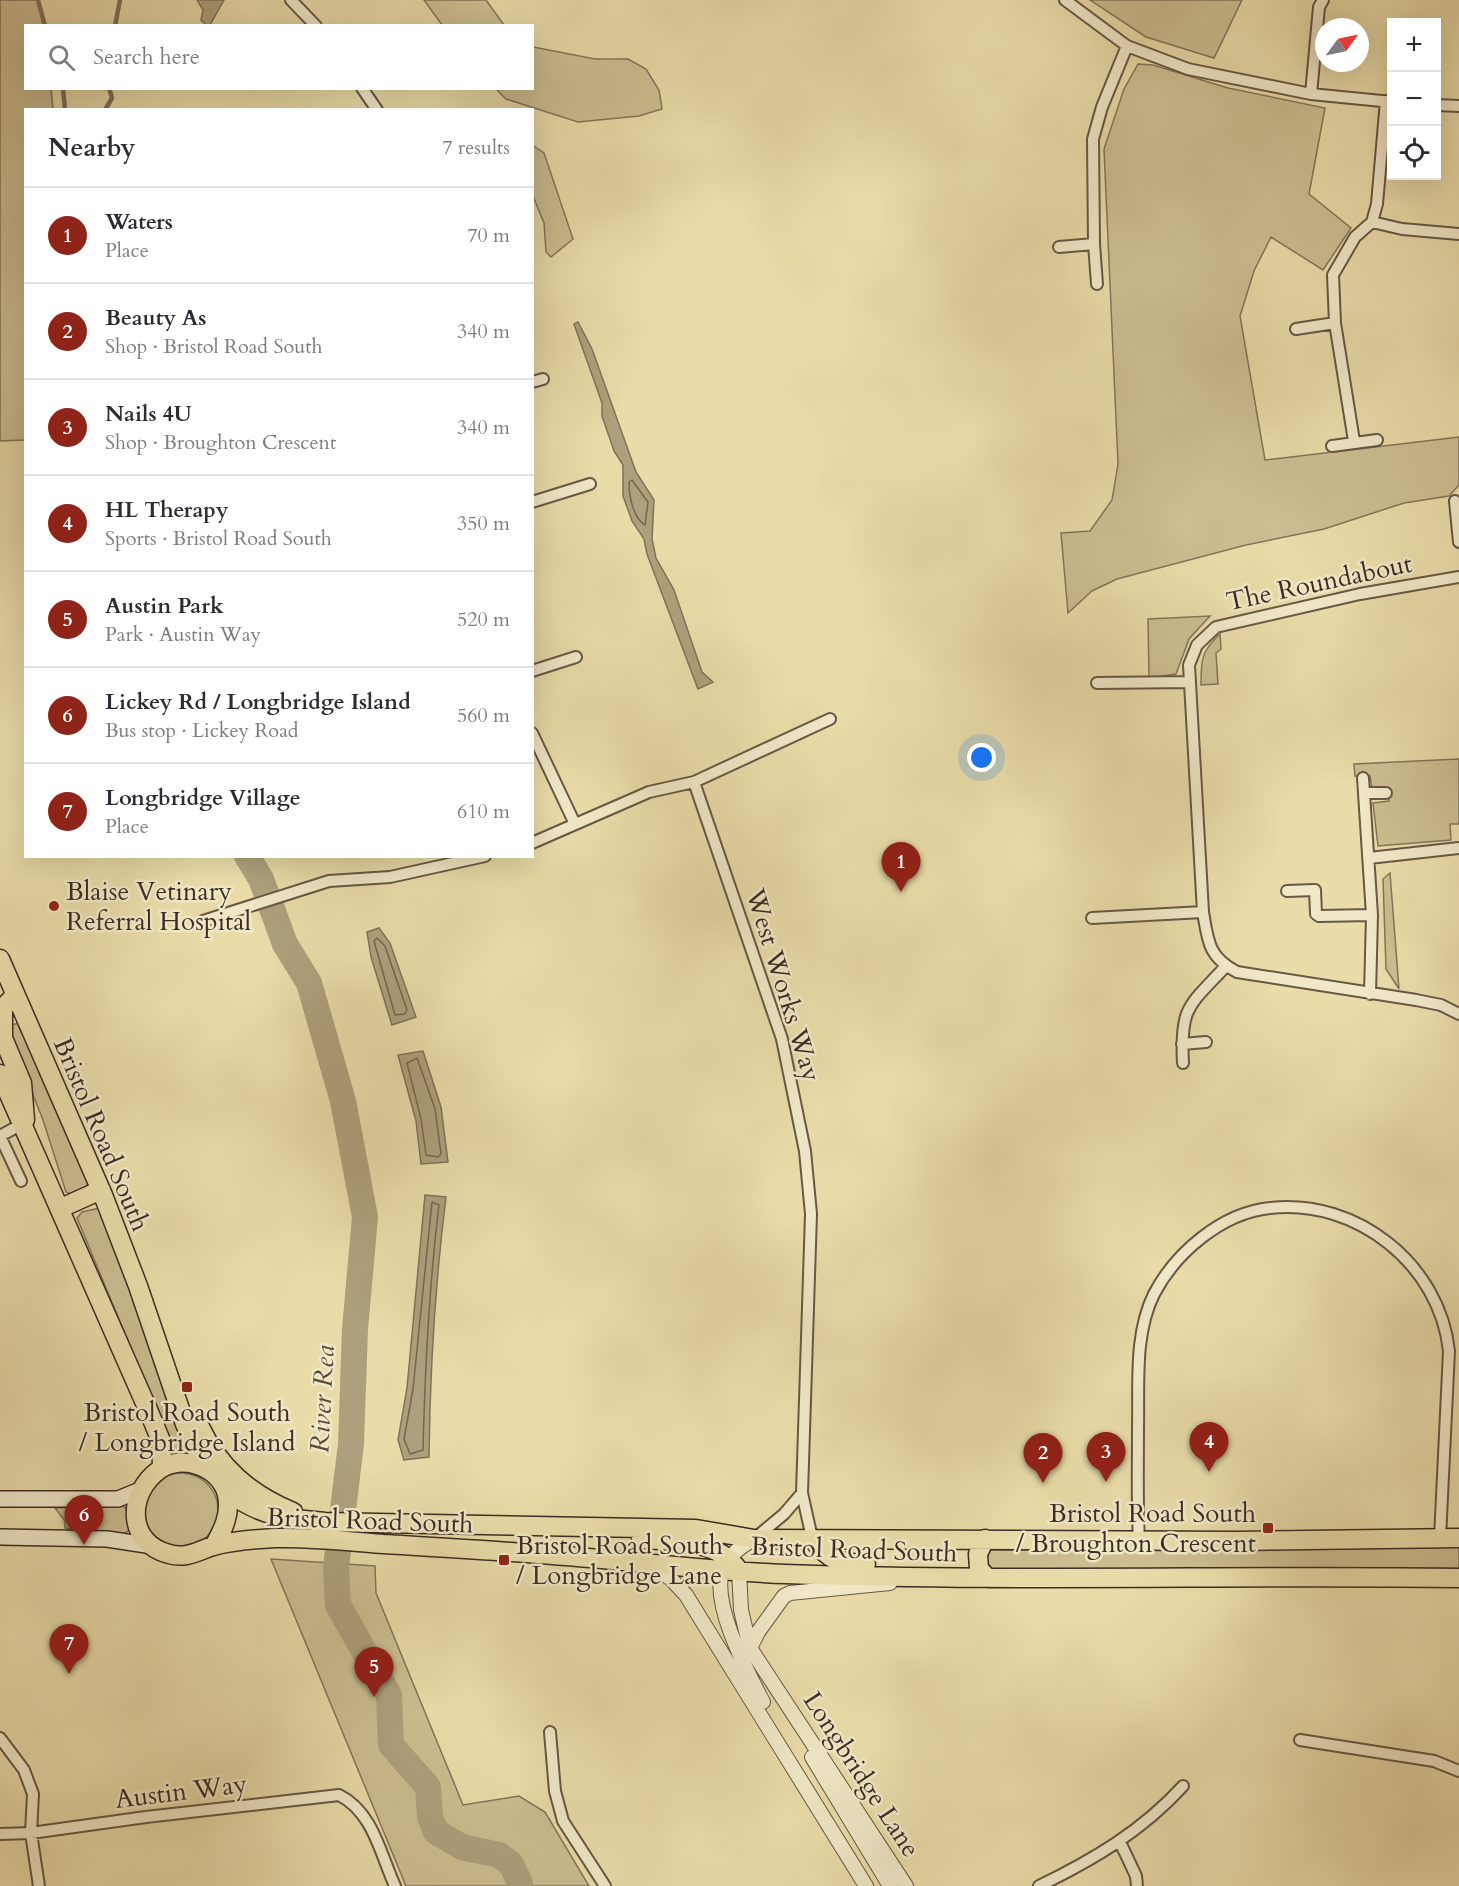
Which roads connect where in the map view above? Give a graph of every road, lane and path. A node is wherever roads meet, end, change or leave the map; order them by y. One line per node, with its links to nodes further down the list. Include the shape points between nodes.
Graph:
1 (291, 0): 4 (street)
2 (1065, 0): 5 (street)
3 (1323, 0): 7 (street, via 1319,7)
4 (314, 24)
5 (1127, 46): 7 (street, via 1188,69); 15 (street, via 1093,139)
6 (363, 90): 11 (street)
7 (1311, 94): 8 (street)
8 (1387, 102)
9 (1441, 105): 10 (street)
10 (1459, 106)
11 (376, 108)
12 (1387, 119): 13 (street, via 1377,204)
13 (1371, 222): 14 (street); 18 (street, via 1355,237 1333,275)
14 (1459, 234)
15 (1094, 244): 16 (street); 17 (street)
16 (1059, 247)
17 (1097, 284)
18 (1335, 323): 19 (street); 21 (street)
19 (1296, 329)
20 (1377, 440): 21 (street)
21 (1354, 441): 22 (street)
22 (1332, 446)
23 (590, 484): 24 (street)
24 (534, 501)
25 (1455, 501): 26 (street)
26 (1459, 542)
27 (1459, 577): 30 (street, The Roundabout, via 1360,594 1216,627 1192,655)
28 (576, 657): 29 (street)
29 (534, 670)
30 (1189, 682): 31 (street); 44 (street, The Roundabout)
31 (1097, 683)
32 (830, 719): 35 (street)
33 (534, 737): 38 (street)
34 (1363, 778): 36 (street)
35 (694, 782): 38 (street, via 649,792); 67 (street, West Works Way, via 782,1039 805,1151 811,1214)
36 (1365, 793): 37 (street); 42 (street)
37 (1386, 793)
38 (575, 824): 39 (street)
39 (534, 842)
40 (1459, 849): 42 (street)
41 (476, 858): 47 (street, via 390,877 329,882)
42 (1369, 858): 45 (street)
43 (1287, 891): 45 (street, via 1315,890 1319,916)
44 (1203, 912): 46 (street); 49 (street, The Roundabout, via 1208,942 1215,958)
45 (1372, 915): 50 (street)
46 (1092, 918)
47 (203, 921)
48 (0, 959): 51 (highway, Bristol Road South)
49 (1226, 966): 50 (street, via 1237,972); 54 (street, via 1185,1012)
50 (1370, 994): 52 (street, via 1441,1005)
51 (10, 1005): 57 (highway, via 3,1038 22,1083); 60 (highway, Bristol Road South)
52 (1459, 1014)
53 (1206, 1042): 54 (street)
54 (1182, 1044): 55 (street)
55 (1183, 1063)
56 (0, 1074): 57 (highway)
57 (24, 1129): 58 (street); 61 (highway)
58 (0, 1136): 59 (street)
59 (21, 1182)
60 (101, 1190): 61 (highway); 62 (highway, Bristol Road South)
61 (61, 1208): 63 (highway, via 161,1441)
62 (166, 1366): 64 (highway, Bristol Road South); 70 (highway, via 221,1463 243,1485)
63 (162, 1467): 64 (highway, via 175,1462); 65 (highway)
64 (204, 1467): 66 (highway)
65 (140, 1490): 68 (main road, via 118,1498); 78 (highway, via 137,1527)
66 (227, 1492): 70 (highway, Bristol Road South, via 275,1518); 79 (highway, via 226,1522)
67 (802, 1493): 72 (street, West Works Way); 75 (street)
68 (0, 1499)
69 (556, 1526): 70 (highway, Bristol Road South, via 378,1524); 75 (highway, Bristol Road South, via 696,1529); 81 (highway, via 584,1535 692,1543)
70 (321, 1528): 79 (highway, Bristol Road South); 80 (highway, Bristol Road South, via 379,1544)
71 (0, 1537): 78 (main road, via 107,1539)
72 (812, 1538): 75 (highway, Bristol Road South); 76 (highway, Bristol Road South); 83 (highway, via 823,1554 843,1563 916,1567)
73 (1440, 1538): 74 (highway, Bristol Road South); 77 (highway, Bristol Road South); 77 (street, via 1449,1351 1429,1289 1403,1257 1351,1220 1316,1210 1270,1208 1230,1221 1197,1241 1173,1266 1146,1316 1139,1356)
74 (1459, 1538)
75 (754, 1539): 81 (street)
76 (985, 1539): 77 (highway, Bristol Road South); 84 (highway, via 978,1554 980,1569)
77 (1139, 1541)
78 (153, 1546): 79 (highway, via 166,1554 184,1556)
79 (214, 1546)
80 (644, 1561): 81 (highway, Bristol Road South); 93 (street, Longbridge Lane, via 686,1595)
81 (731, 1566): 82 (highway, Bristol Road South); 86 (street, Longbridge Lane); 93 (street, Longbridge Lane, via 723,1605 736,1650)
82 (906, 1577): 83 (highway, Bristol Road South); 86 (street, via 885,1584 790,1593 762,1626)
83 (937, 1577): 84 (highway, Bristol Road South)
84 (988, 1578): 85 (highway, Bristol Road South)
85 (1459, 1578)
86 (750, 1648): 87 (street, Longbridge Lane)
87 (778, 1689): 102 (street, Longbridge Lane, via 789,1719); 103 (street, Longbridge Lane)
88 (550, 1732): 100 (street, via 555,1791 563,1821)
89 (0, 1738): 94 (street, via 24,1770 33,1794)
90 (1300, 1740): 91 (street, via 1434,1761)
91 (1459, 1771)
92 (1183, 1786): 96 (street, via 1149,1821)
93 (808, 1789): 101 (street, Longbridge Lane)
94 (31, 1833): 95 (street, Austin Way); 98 (street); 99 (street, Austin Way, via 339,1795 354,1803 368,1820)
95 (0, 1834)
96 (1120, 1842): 97 (street); 106 (street)
97 (1063, 1874): 104 (street); 105 (street)
98 (39, 1886)
99 (395, 1886)
100 (605, 1886)
101 (866, 1886)
102 (890, 1886)
103 (906, 1886)
104 (1039, 1886)
105 (1047, 1886)
106 (1137, 1886)

